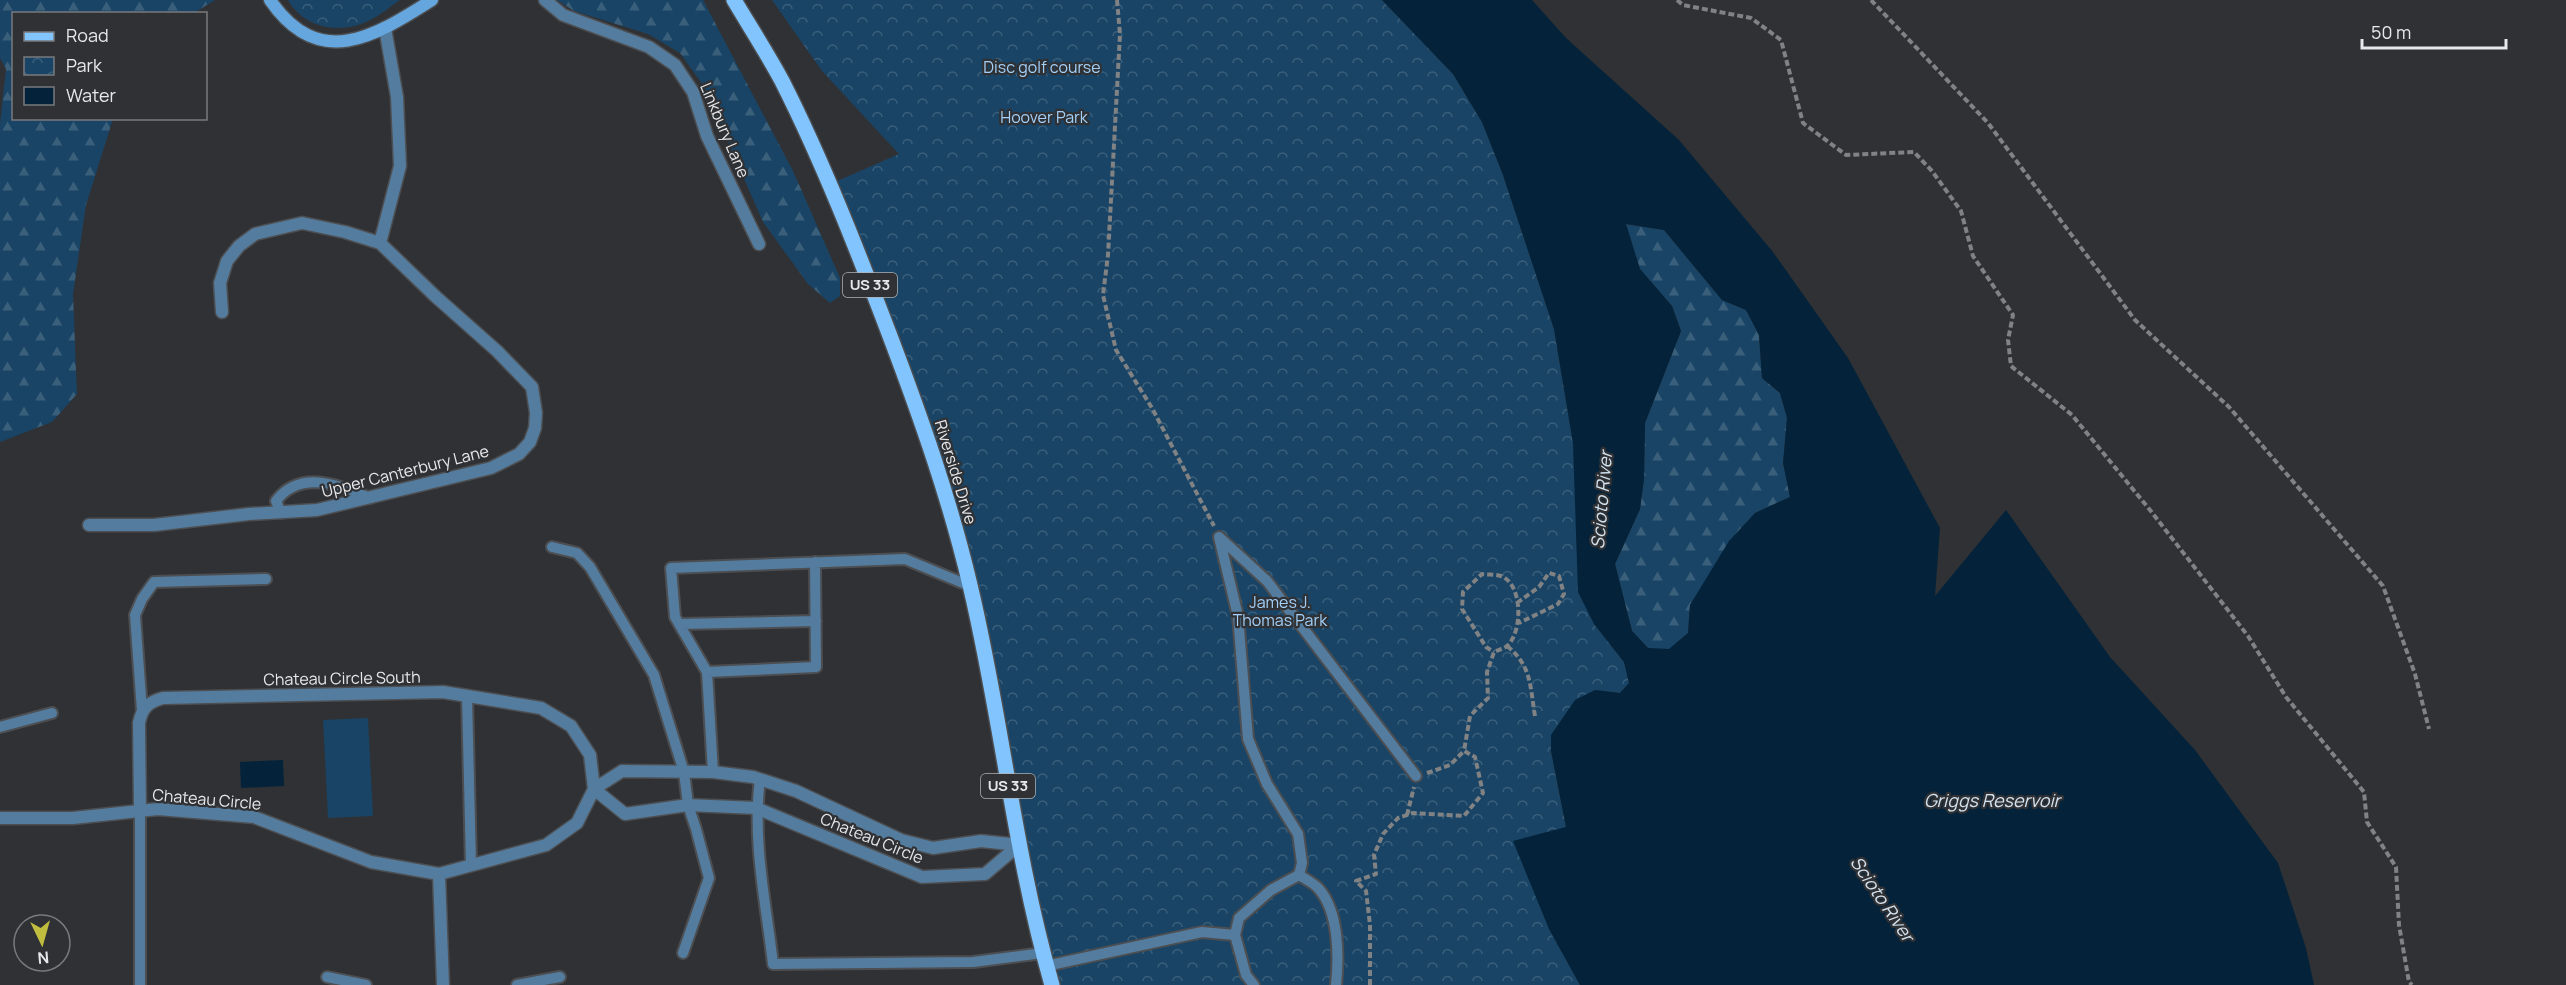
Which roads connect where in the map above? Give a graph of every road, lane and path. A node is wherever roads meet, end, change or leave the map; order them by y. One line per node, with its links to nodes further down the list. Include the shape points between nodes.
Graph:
1 (270, 0): 8 (street, via 296,30 322,41 351,40)
2 (432, 0): 8 (street)
3 (545, 0): 10 (street, Linkbury Lane, via 563,15 649,47 675,65 693,92 707,136)
4 (734, 0): 19 (main road, Riverside Drive / US 33, via 781,81 866,273 947,497)
5 (1117, 0): 15 (path, via 1120,34 1103,295 1116,350 1152,408)
6 (1677, 0): 61 (path, via 1683,5 1751,18 1781,39 1803,123 1846,155 1914,152 1932,171 1961,211 1973,256 2013,315 2008,340 2011,366 2072,415 2248,636 2286,698 2364,792 2367,822 2396,867 2399,924)
7 (1871, 0): 32 (path, via 1988,123 2135,320 2229,407 2383,586 2415,674)
8 (385, 28): 9 (street, via 397,97 400,166)
9 (381, 243): 11 (street, via 302,223 255,234 227,261 220,283); 12 (street, Upper Canterbury Lane, via 532,387 536,413 530,442 519,454 491,468)
10 (759, 244)
11 (222, 312)
12 (371, 499): 13 (street, Upper Canterbury Lane); 13 (lane, via 345,487 299,483 283,491 276,501)
13 (281, 513): 14 (street, Upper Canterbury Lane, via 154,525)
14 (89, 525)
15 (1218, 533)
16 (552, 547): 34 (lane, via 578,553 609,596 654,675)
17 (815, 562): 19 (lane, via 905,559); 21 (lane); 23 (lane, via 671,568 675,616)
18 (266, 579): 28 (lane, via 154,582 135,615)
19 (970, 586): 44 (main road, Riverside Drive / US 33)
20 (1517, 603): 22 (path); 22 (path, via 1539,587 1549,573 1559,576 1564,594 1558,604); 25 (path, via 1513,587 1502,576 1482,574 1463,592 1462,609 1486,647)
21 (816, 621): 23 (lane); 26 (lane, via 816,667)
22 (1519, 623): 24 (path)
23 (680, 624): 26 (lane)
24 (1507, 646): 25 (path); 30 (path, via 1521,657 1527,669)
25 (1494, 652): 33 (path, via 1487,672 1488,698 1470,716)
26 (707, 672): 35 (lane)
27 (467, 696): 28 (street, Chateau Circle South, via 443,692 163,698); 38 (street, Chateau Circle South, via 542,708 571,726 590,755); 45 (lane)
28 (142, 711): 41 (street)
29 (52, 713): 31 (lane)
30 (1535, 716)
31 (0, 727)
32 (2429, 729)
33 (1464, 751): 36 (path, via 1450,765); 42 (path, via 1475,757 1483,793 1464,816)
34 (684, 772): 35 (street, Chateau Circle); 38 (street, Chateau Circle, via 622,771); 39 (lane)
35 (713, 772): 37 (street, Chateau Circle)
36 (1416, 777): 42 (path); 47 (lane, via 1267,581 1219,537 1238,616 1248,739 1267,784 1298,834 1302,863)
37 (760, 779): 40 (lane); 44 (street, Chateau Circle, via 796,791 901,840 933,848 981,842)
38 (594, 789): 39 (street, Chateau Circle, via 625,814); 45 (street, Chateau Circle, via 577,823 546,845)
39 (687, 805): 40 (street, Chateau Circle); 49 (lane, via 709,878)
40 (756, 808): 44 (street, Chateau Circle, via 922,877 985,874); 50 (lane, via 773,964)
41 (140, 810): 43 (street, Chateau Circle, via 73,818); 46 (street, Chateau Circle, via 254,817 371,862); 53 (lane)
42 (1407, 815): 60 (path, via 1398,818 1383,834 1374,855 1376,874 1356,881 1366,891)
43 (0, 818)
44 (1019, 845): 50 (main road, Riverside Drive / US 33)
45 (471, 865): 46 (street, Chateau Circle)
46 (439, 874): 55 (street)
47 (1299, 875): 48 (lane, via 1251,906 1239,918); 59 (lane, via 1319,888 1329,907 1339,956)
48 (1235, 935): 50 (lane, via 1202,932); 58 (lane, via 1246,975)
49 (683, 953)
50 (1045, 959): 57 (main road, Riverside Drive / US 33)
51 (327, 977): 54 (lane)
52 (560, 977): 56 (lane)
53 (140, 985)
54 (366, 985)
55 (443, 985)
56 (517, 985)
57 (1052, 985)
58 (1254, 985)
59 (1336, 985)
60 (1370, 985)
61 (2412, 985)

